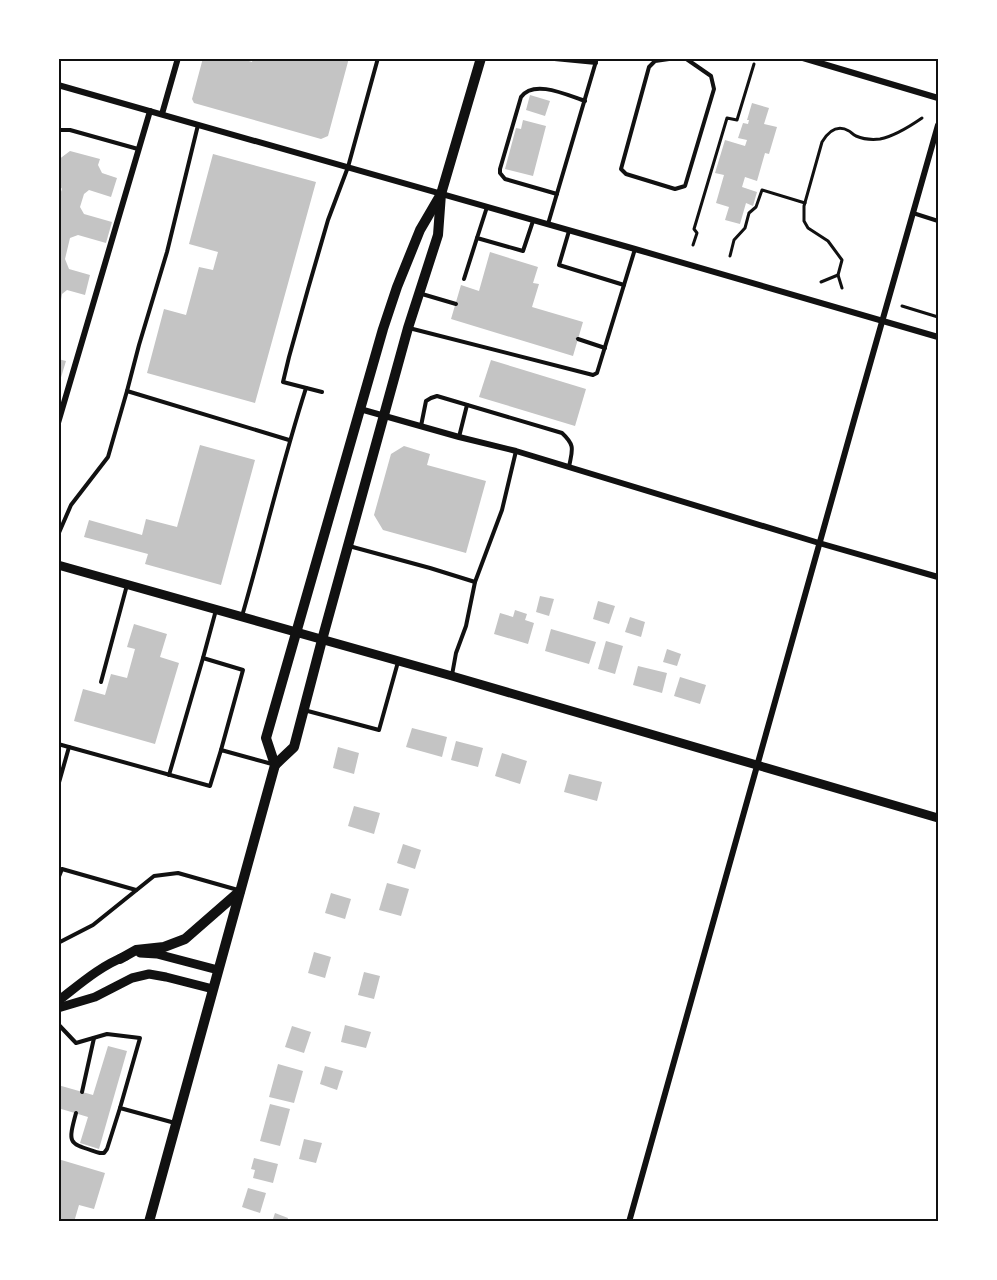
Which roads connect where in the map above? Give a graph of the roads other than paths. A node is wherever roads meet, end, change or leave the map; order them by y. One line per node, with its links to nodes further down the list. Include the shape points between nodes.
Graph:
1 (178, 58): 13 (street)
2 (378, 58): 18 (lane)
3 (481, 58): 19 (main road)
4 (544, 58): 8 (lane)
5 (676, 58): 6 (lane, via 656,62 649,68 621,169 675,189 684,186 714,89 711,76)
6 (685, 58)
7 (803, 58): 10 (street)
8 (596, 61): 11 (lane)
9 (58, 85): 12 (street)
10 (939, 98)
11 (585, 101): 20 (lane); 20 (lane, via 536,88 520,97 500,174 505,179)
12 (150, 111): 13 (street); 17 (street)
13 (162, 114): 14 (street)
14 (198, 124): 18 (street); 39 (lane)
15 (939, 125): 22 (street)
16 (58, 130): 17 (lane)
17 (138, 149): 44 (street)
18 (348, 166): 19 (street); 38 (lane, via 328,220 283,382)
19 (441, 194): 21 (street); 31 (main road, via 438,235); 42 (main road, via 420,230 397,287)
20 (557, 194): 25 (lane)
21 (487, 206): 23 (street); 27 (lane)
22 (913, 213): 24 (lane); 33 (street)
23 (533, 220): 25 (street); 27 (lane, via 523,251)
24 (939, 221)
25 (548, 224): 26 (street)
26 (569, 230): 28 (street); 30 (lane, via 558,265)
27 (477, 238): 29 (lane)
28 (635, 249): 30 (lane); 33 (street)
29 (464, 279)
30 (624, 285): 37 (lane)
31 (419, 294): 32 (lane); 34 (main road)
32 (456, 304)
33 (882, 321): 35 (street); 51 (street)
34 (408, 328): 37 (lane, via 593,375); 43 (main road)
35 (939, 337)
36 (578, 339): 37 (lane)
37 (605, 348)
38 (306, 388): 40 (lane); 47 (lane)
39 (128, 391): 47 (lane); 50 (lane, via 108,457 71,505)
40 (322, 392)
41 (467, 405): 45 (lane, via 437,396 431,398 426,401); 46 (lane); 49 (lane, via 562,433 572,446)
42 (360, 409): 43 (street); 59 (main road)
43 (384, 416): 45 (street); 52 (main road)
44 (58, 423)
45 (421, 426): 46 (street)
46 (459, 437): 48 (street)
47 (289, 440): 58 (lane)
48 (516, 451): 49 (street); 55 (lane, via 502,510)
49 (569, 468): 51 (street)
50 (58, 535)
51 (819, 543): 54 (street); 70 (street)
52 (348, 546): 55 (lane); 60 (main road)
53 (58, 565): 56 (street)
54 (939, 577)
55 (475, 582): 63 (lane)
56 (127, 585): 57 (street); 64 (lane)
57 (216, 610): 58 (street); 61 (lane)
58 (241, 617): 59 (street)
59 (296, 632): 60 (street); 69 (main road, via 266,738)
60 (322, 640): 62 (street); 65 (main road)
61 (203, 658): 68 (lane, via 243,670); 71 (lane)
62 (398, 661): 63 (street); 65 (lane, via 379,730)
63 (452, 676): 70 (street)
64 (101, 682)
65 (304, 710): 69 (main road, via 294,747)
66 (58, 744): 67 (lane)
67 (69, 747): 71 (lane); 72 (lane)
68 (221, 750): 69 (lane); 71 (lane, via 210,786)
69 (275, 765): 76 (main road)
70 (758, 766): 73 (street); 90 (street)
71 (169, 775)
72 (58, 786)
73 (939, 818)
74 (58, 879): 75 (lane, via 62,869)
75 (137, 890): 76 (lane, via 154,876 178,873); 77 (lane, via 93,925)
76 (240, 891): 78 (main road, via 185,939 164,947 136,950); 79 (main road)
77 (58, 943)
78 (120, 958): 79 (street, via 150,953); 81 (street)
79 (218, 970): 80 (main road)
80 (213, 989): 82 (street, via 166,976 144,975); 88 (main road)
81 (58, 1001)
82 (58, 1008)
83 (58, 1024): 84 (lane, via 76,1043)
84 (94, 1038): 85 (lane); 86 (lane, via 107,1034 140,1038)
85 (82, 1092)
86 (120, 1108): 87 (lane, via 104,1153 72,1142); 88 (lane)
87 (76, 1113)
88 (176, 1124): 89 (main road)
89 (149, 1221)
90 (629, 1221)

